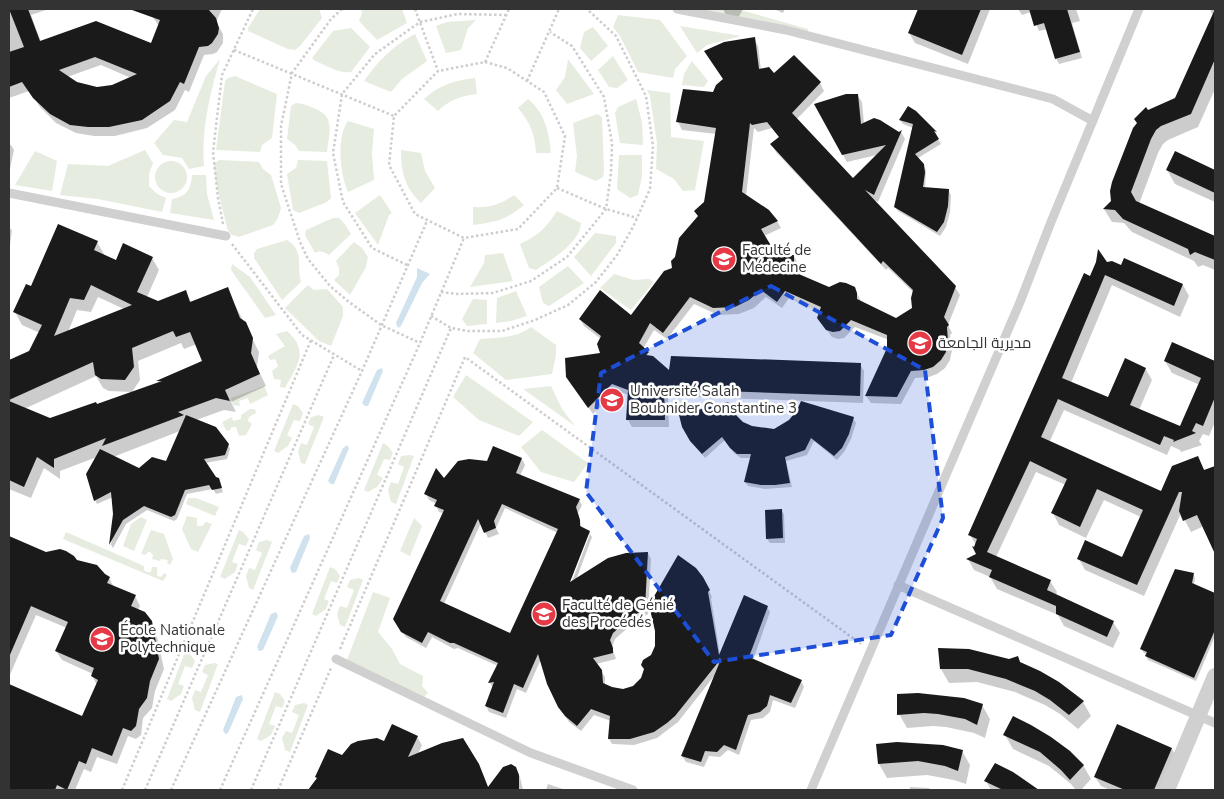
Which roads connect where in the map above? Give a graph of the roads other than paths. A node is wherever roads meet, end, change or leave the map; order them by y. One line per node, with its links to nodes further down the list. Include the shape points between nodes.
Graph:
1 (677, 9): 3 (lane, via 786,30 1054,99)
2 (1139, 9): 3 (lane)
3 (1093, 121): 6 (lane, via 1020,302)
4 (9, 193): 5 (lane)
5 (226, 236)
6 (898, 585): 9 (lane); 12 (lane)
7 (336, 659): 11 (lane, via 531,753)
8 (1215, 676): 9 (street)
9 (1198, 716): 10 (lane); 13 (street)
10 (1215, 723)
11 (632, 790)
12 (811, 790)
13 (1167, 790)

